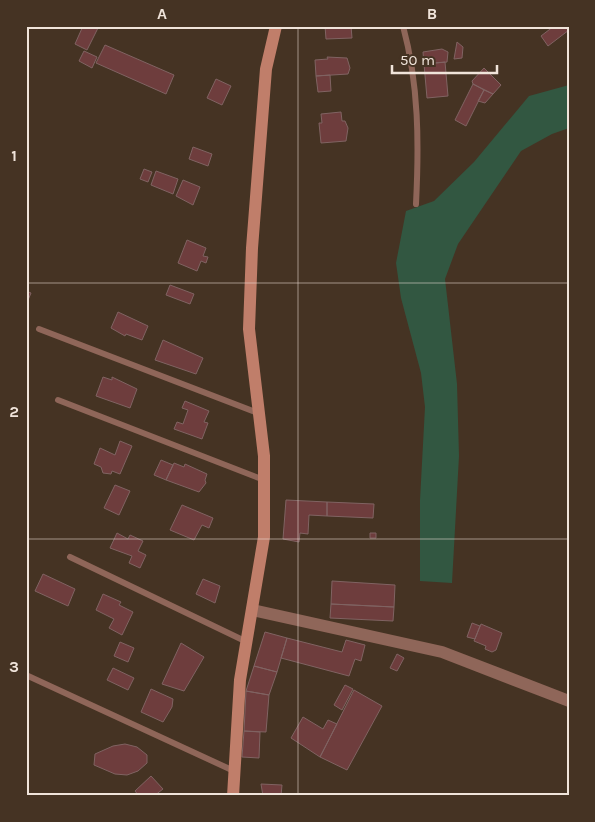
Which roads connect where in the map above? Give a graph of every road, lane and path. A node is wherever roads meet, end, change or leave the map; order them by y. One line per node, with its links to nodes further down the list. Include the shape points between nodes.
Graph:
1 (276, 26): 6 (street, via 266,69 252,248 249,329)
2 (403, 26): 3 (lane, via 417,99)
3 (416, 204)
4 (38, 329): 6 (lane)
5 (58, 400): 7 (lane)
6 (260, 414): 7 (street)
7 (264, 480): 9 (street, via 264,537)
8 (70, 557): 10 (lane)
9 (252, 610): 10 (street); 12 (street, via 442,652)
10 (247, 642): 13 (street, via 240,680)
11 (26, 674): 13 (lane)
12 (569, 701)
13 (234, 771): 14 (street)
14 (233, 796)

